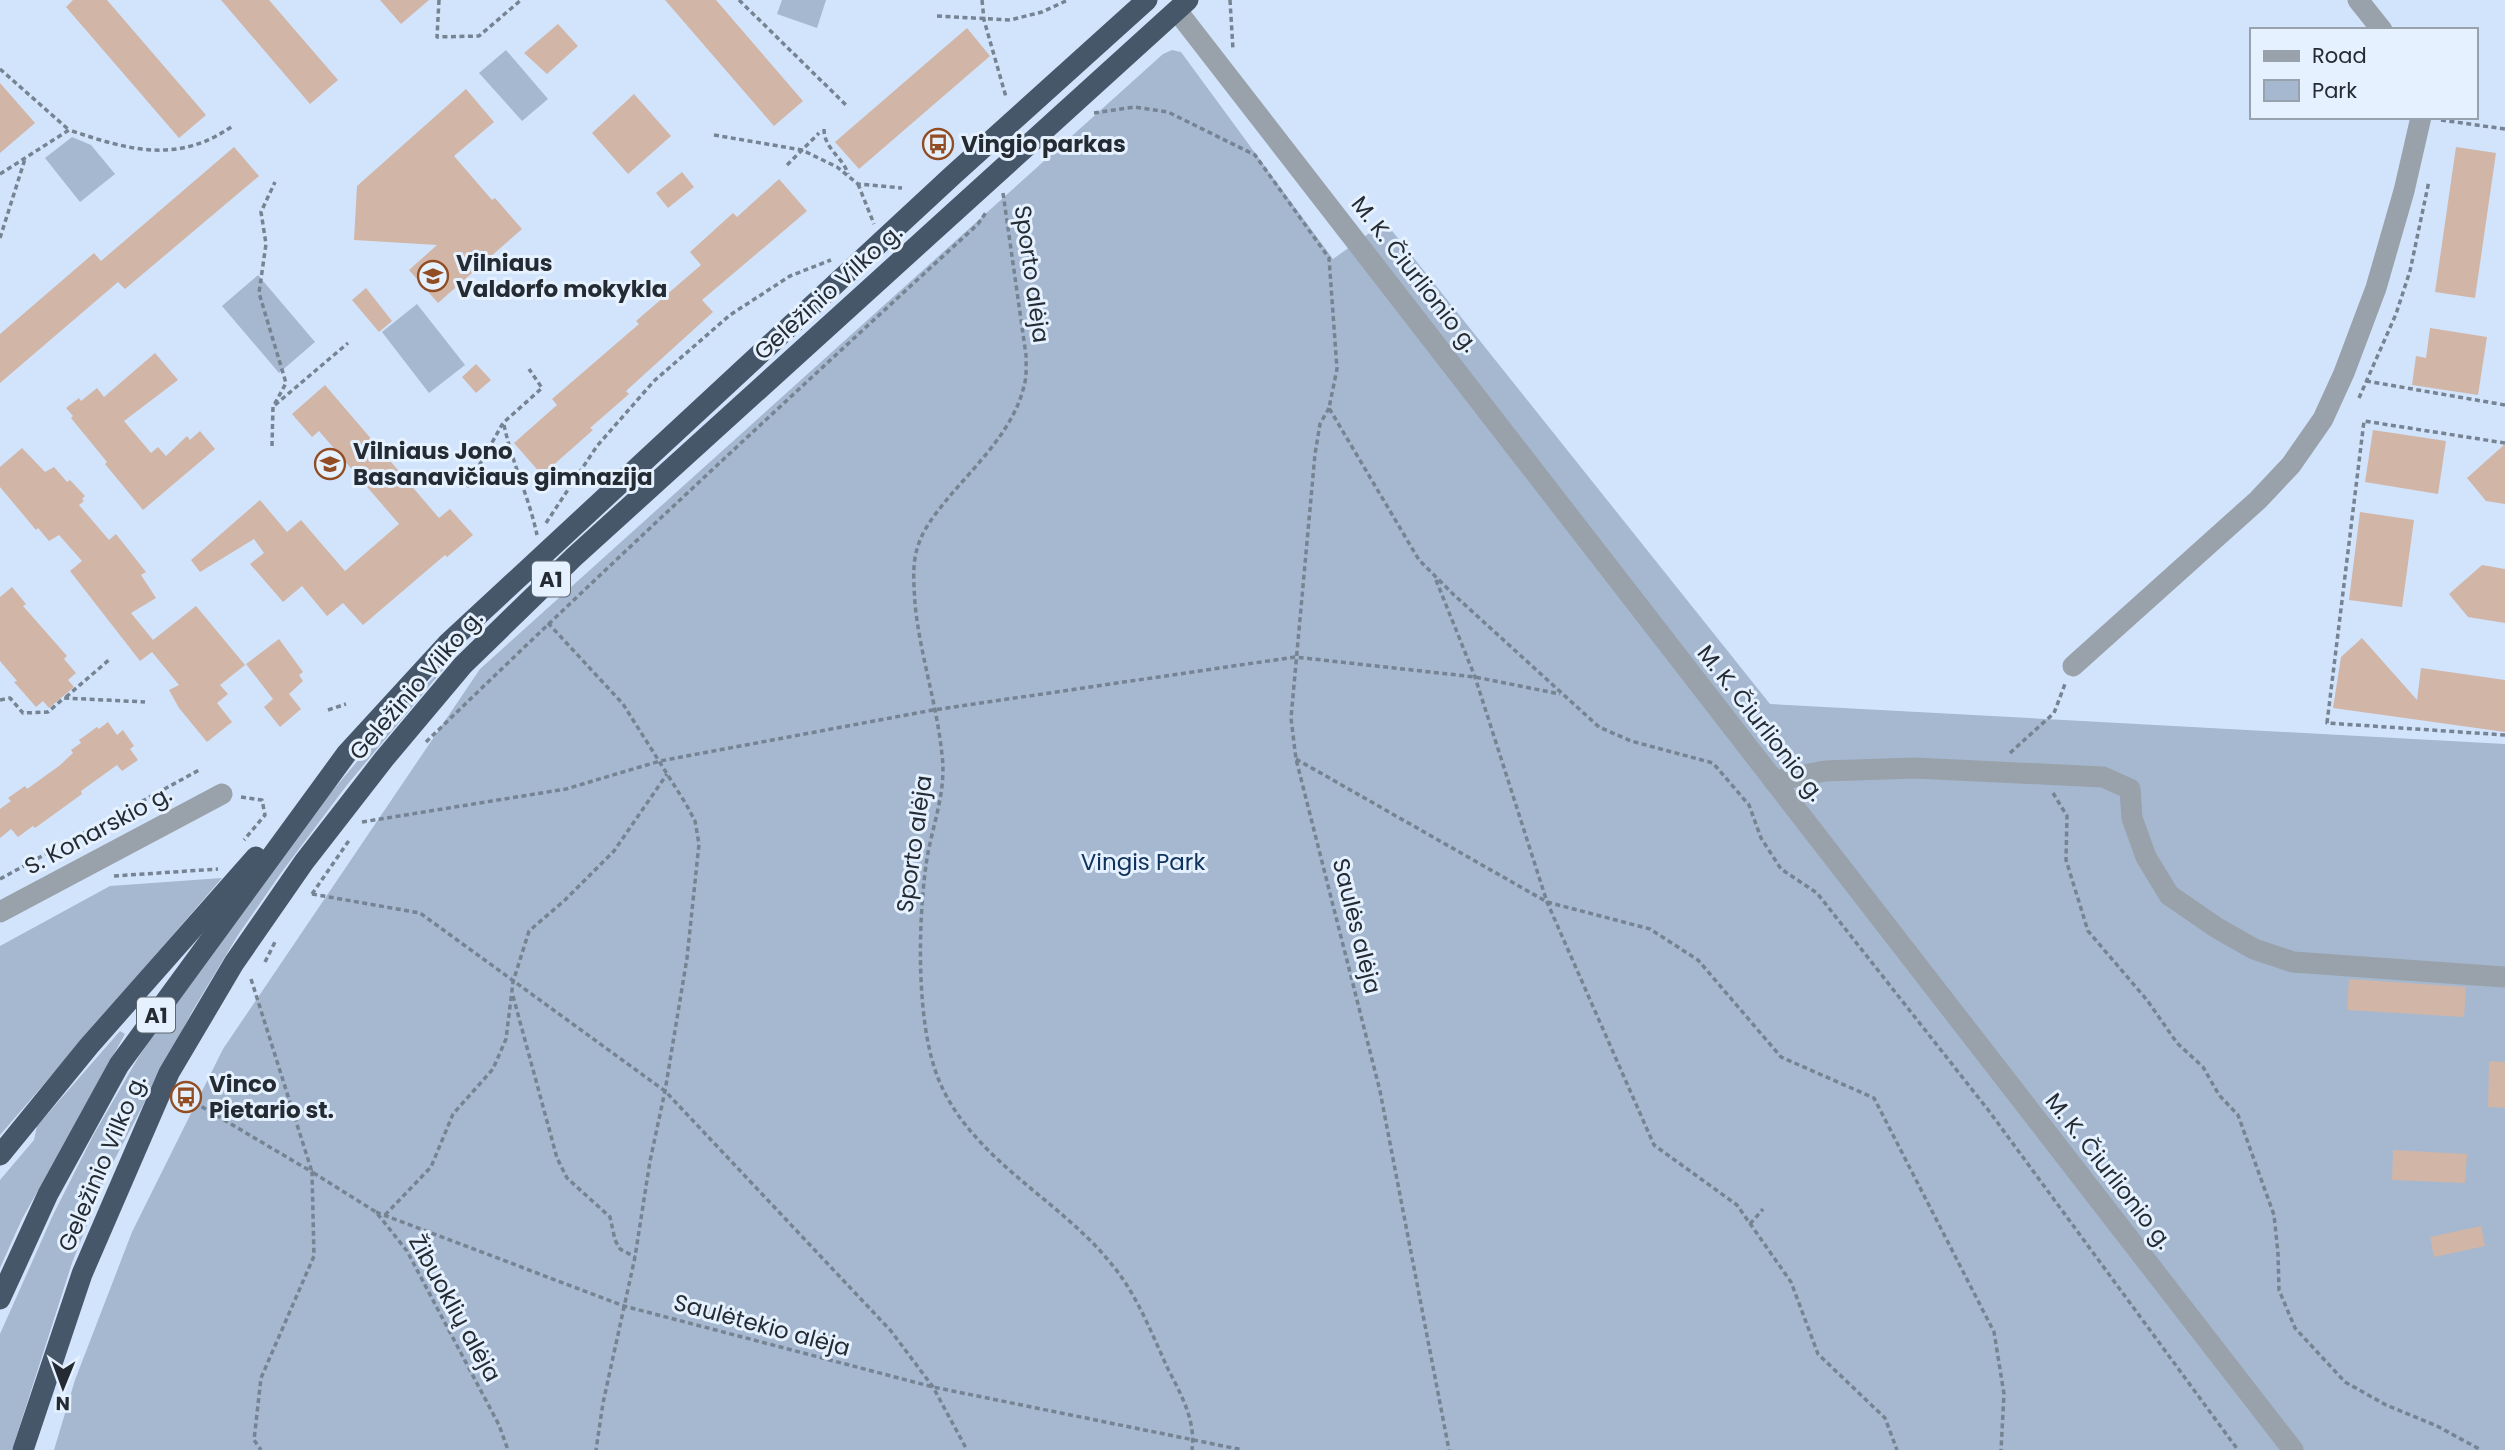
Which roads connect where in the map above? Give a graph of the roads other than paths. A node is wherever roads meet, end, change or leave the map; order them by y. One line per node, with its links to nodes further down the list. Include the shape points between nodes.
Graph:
1 (1147, 0): 7 (highway, Geležinio Vilko g. / A1, via 447,644)
2 (2358, 0): 4 (street)
3 (1185, 12): 8 (street, M. K. Čiurlionio g., via 1236,85); 14 (highway, Geležinio Vilko g. / A1, via 574,557 463,665 384,759 234,964 170,1073 82,1274)
4 (2380, 28)
5 (2430, 119): 6 (street, via 2416,148 2391,241 2344,373 2323,419 2291,465 2258,500)
6 (2073, 666)
7 (347, 753): 12 (highway, via 89,1046); 13 (highway, Geležinio Vilko g. / A1, via 119,1065 48,1194)
8 (1774, 781): 11 (street, via 1825,771 1915,768 2103,777 2130,789 2132,818 2146,857 2169,895 2254,949 2293,962); 15 (street, M. K. Čiurlionio g.)
9 (222, 794): 10 (street, S. Konarskio g.)
10 (0, 912)
11 (2504, 977)
12 (0, 1155)
13 (0, 1299)
14 (23, 1450)
15 (2294, 1450)

